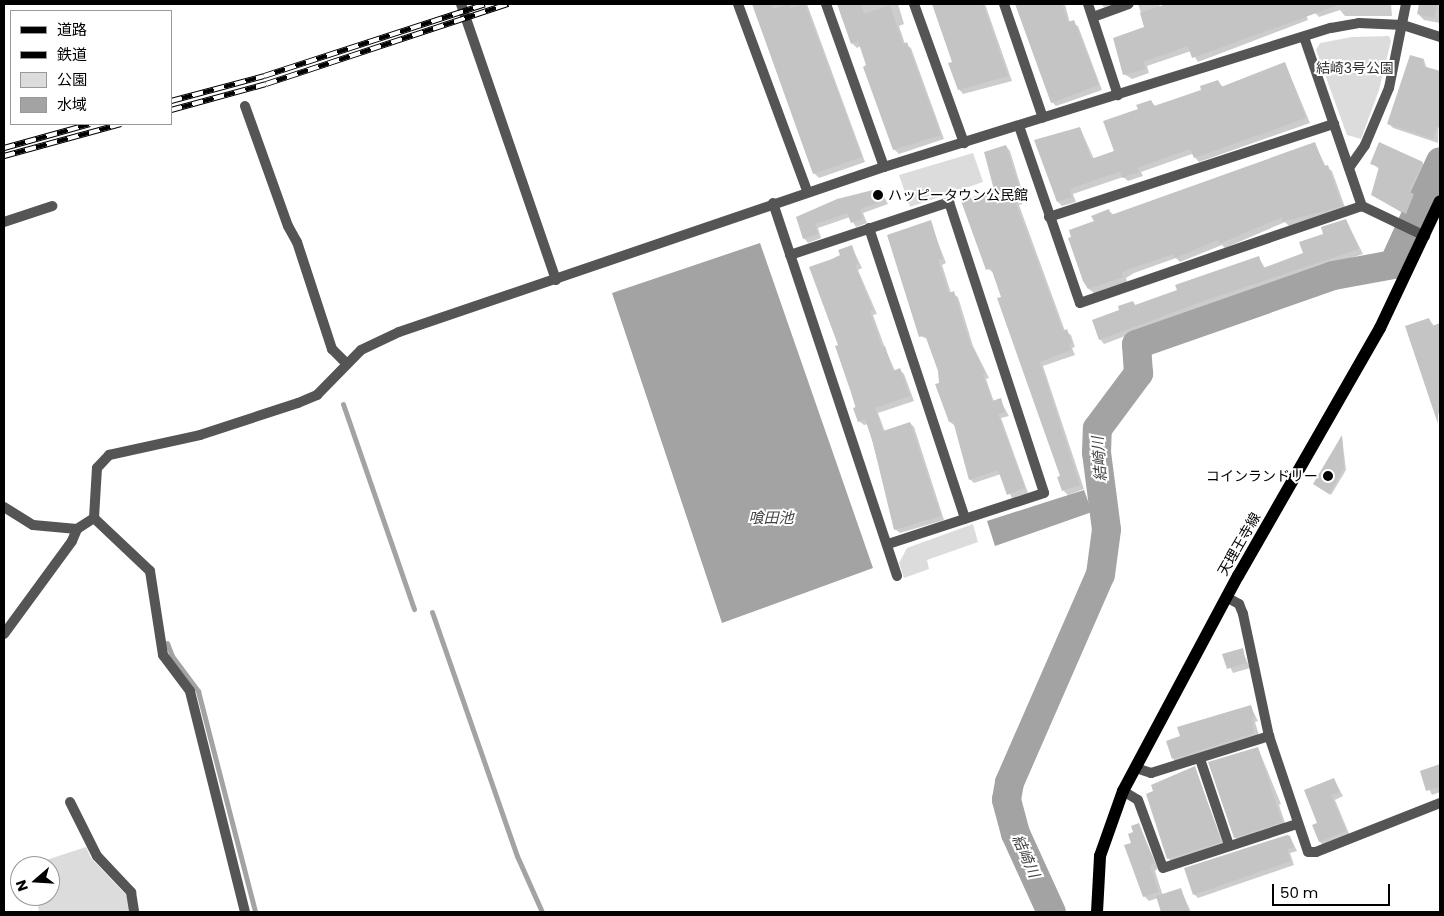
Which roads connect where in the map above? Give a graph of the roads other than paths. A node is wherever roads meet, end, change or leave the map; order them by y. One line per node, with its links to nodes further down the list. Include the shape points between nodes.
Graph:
1 (461, 4): 31 (street)
2 (738, 4): 21 (street)
3 (826, 4): 19 (street)
4 (914, 4): 18 (street)
5 (1004, 4): 15 (street)
6 (1088, 4): 9 (street)
7 (1129, 4): 9 (street)
8 (1406, 4): 10 (street)
9 (1093, 17): 13 (street)
10 (1403, 25): 11 (street, via 1359,23); 12 (street); 20 (street, via 1389,88 1365,145)
11 (1304, 37): 13 (street); 16 (street)
12 (1440, 37)
13 (1118, 95): 15 (street)
14 (245, 106): 32 (street, via 288,226 297,242 332,349)
15 (1043, 118): 17 (street)
16 (1334, 124): 20 (street); 26 (street)
17 (1019, 126): 18 (street); 26 (street)
18 (964, 143): 19 (street)
19 (884, 167): 21 (street)
20 (1349, 168): 25 (street)
21 (807, 191): 23 (street)
22 (1440, 201): 29 (main road, 天理王寺線)
23 (773, 204): 30 (street); 31 (street)
24 (52, 206): 27 (street)
25 (1362, 206): 26 (street, via 1080,303); 29 (street)
26 (1049, 217)
27 (4, 222)
28 (869, 228): 30 (street); 35 (street); 35 (street, via 949,202 952,211 1044,493)
29 (1425, 236): 39 (main road, 天理王寺線, via 1375,336)
30 (790, 255): 37 (street)
31 (556, 280): 32 (street, via 399,332 361,350)
32 (346, 362): 34 (street, via 317,394 298,403 200,435 109,455 97,468)
33 (4, 507): 36 (street, via 33,524)
34 (94, 518): 36 (street); 50 (street, via 150,571 163,655 190,690)
35 (965, 519): 37 (street)
36 (77, 529): 40 (street, via 72,541)
37 (888, 544): 38 (street)
38 (897, 576)
39 (1226, 597): 41 (street, via 1239,604 1243,614); 43 (main road, 天理王寺線)
40 (4, 634)
41 (1269, 736): 42 (street); 47 (street)
42 (1200, 759): 43 (street, via 1151,773); 48 (street)
43 (1136, 768): 44 (main road, 天理王寺線)
44 (1123, 791): 48 (street, via 1138,800 1163,868); 51 (main road, 天理王寺線, via 1100,856)
45 (70, 802): 49 (street, via 97,856 132,892)
46 (1440, 803): 47 (street, via 1316,852 1308,852)
47 (1298, 824): 48 (street)
48 (1229, 845)
49 (134, 912)
50 (245, 912)
51 (1097, 912)

